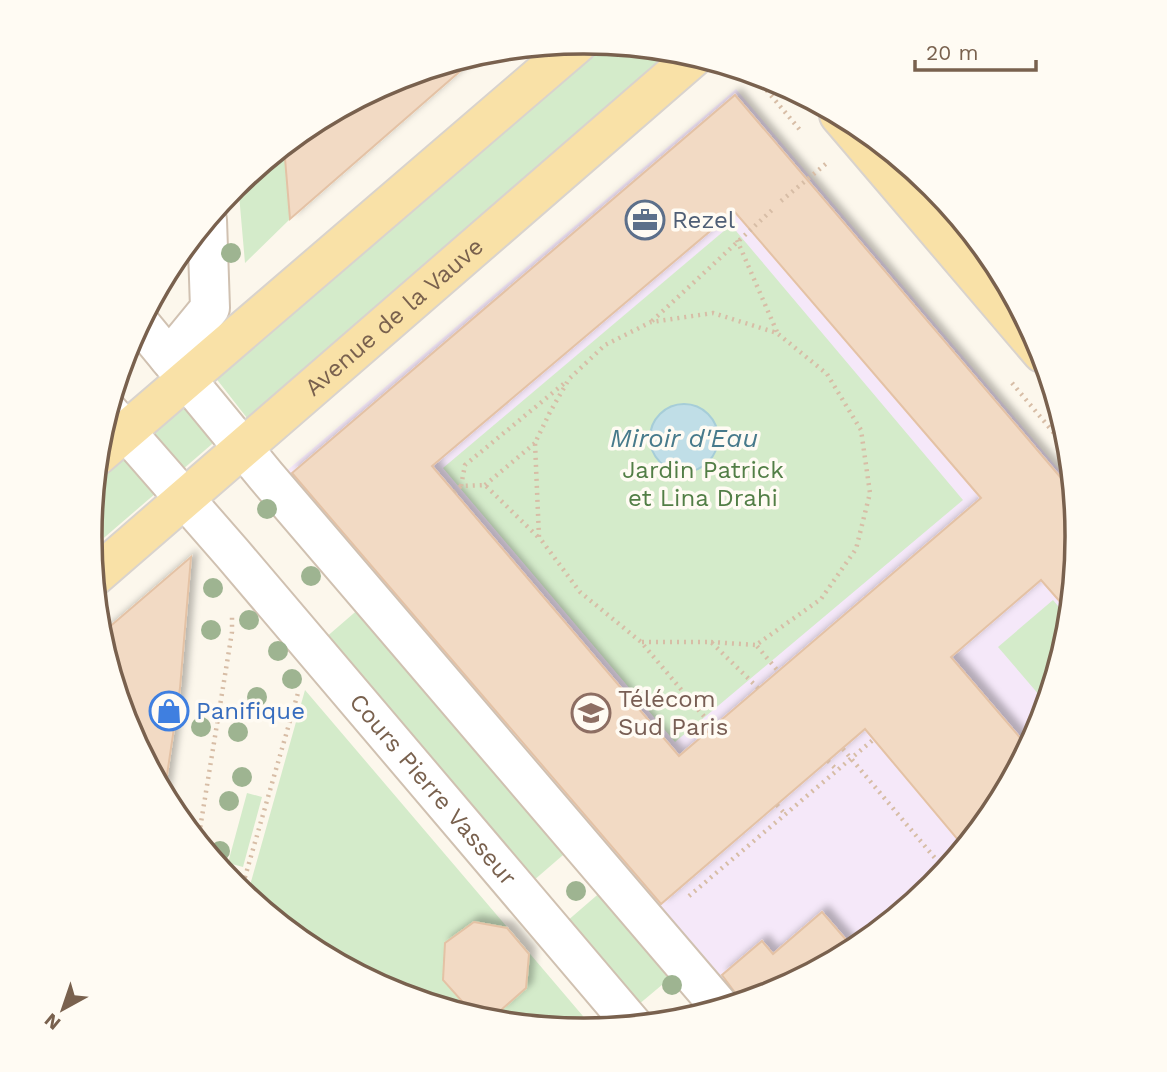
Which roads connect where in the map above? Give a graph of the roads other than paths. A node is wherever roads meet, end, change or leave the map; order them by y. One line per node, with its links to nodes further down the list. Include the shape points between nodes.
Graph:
1 (564, 55): 7 (main road)
2 (684, 66): 9 (main road, Avenue de la Vauve)
3 (864, 145): 5 (main road)
4 (207, 235): 7 (street, via 209,308)
5 (1015, 322)
6 (147, 331): 7 (street)
7 (179, 369): 8 (main road); 9 (street)
8 (117, 421): 10 (street)
9 (243, 447): 10 (main road, Avenue de la Vauve); 12 (street)
10 (185, 498): 11 (main road, Avenue de la Vauve); 13 (street, Cours Pierre Vasseur)
11 (103, 569)
12 (714, 999)
13 (625, 1016)

